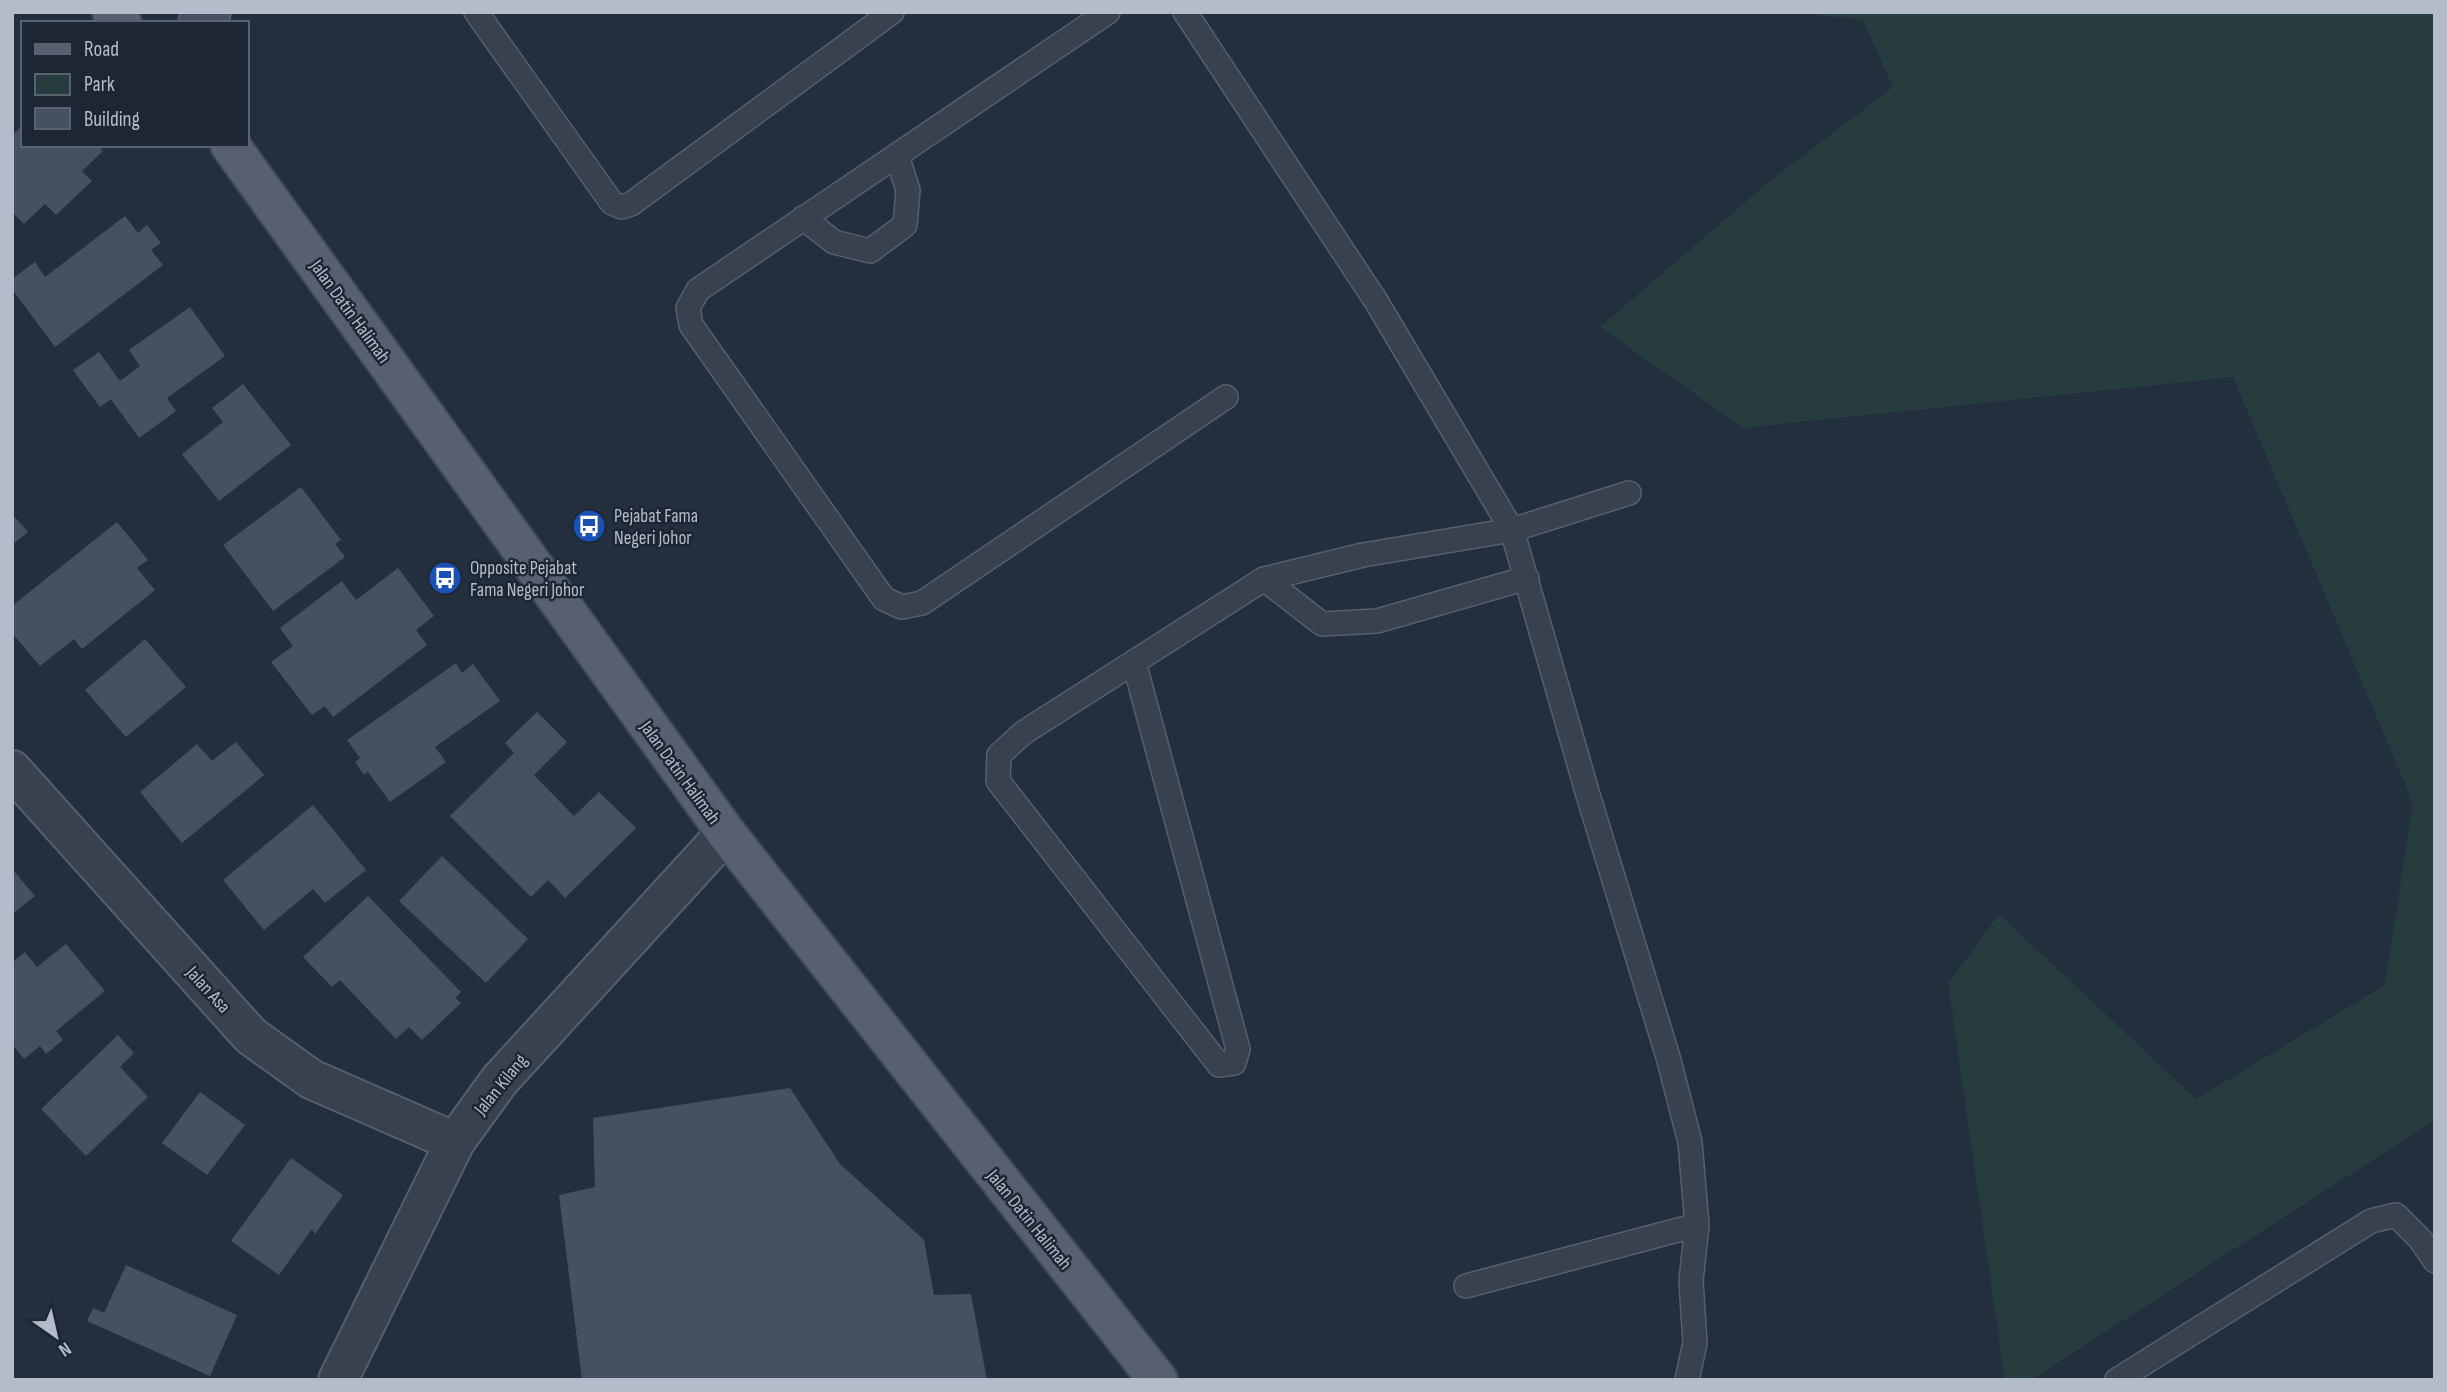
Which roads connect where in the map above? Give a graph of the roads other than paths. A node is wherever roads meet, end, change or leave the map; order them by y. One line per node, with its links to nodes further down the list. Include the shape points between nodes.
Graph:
1 (477, 12): 2 (lane, via 612,204 622,207)
2 (892, 12)
3 (1108, 12): 6 (lane)
4 (1185, 12): 10 (lane, via 1376,301)
5 (231, 147): 15 (main road, Jalan Datin Halimah)
6 (897, 156): 7 (lane); 7 (lane, via 908,190 905,225 870,251 834,242)
7 (803, 218): 8 (lane, via 698,290 688,308 691,325 884,599 902,607 922,603)
8 (1226, 397)
9 (1629, 493): 10 (lane)
10 (1512, 530): 11 (lane, via 1363,555); 12 (lane)
11 (1264, 579): 12 (lane, via 1322,624 1377,621); 13 (lane)
12 (1527, 579): 17 (lane, via 1668,1057 1690,1142)
13 (1134, 662): 13 (lane, via 1023,733 999,755 998,781 1219,1065 1234,1063 1238,1049)
14 (12, 769): 16 (street, Jalan Asa, via 251,1036 310,1079)
15 (726, 833): 16 (street, Jalan Kilang, via 499,1082); 21 (main road, Jalan Datin Halimah)
16 (455, 1142): 20 (street, Jalan Kilang)
17 (1696, 1225): 19 (lane); 22 (lane, via 1691,1281 1695,1343)
18 (2435, 1261): 23 (lane, via 2396,1215 2371,1221)
19 (1466, 1286)
20 (338, 1380)
21 (1158, 1380)
22 (1687, 1380)
23 (2117, 1380)

